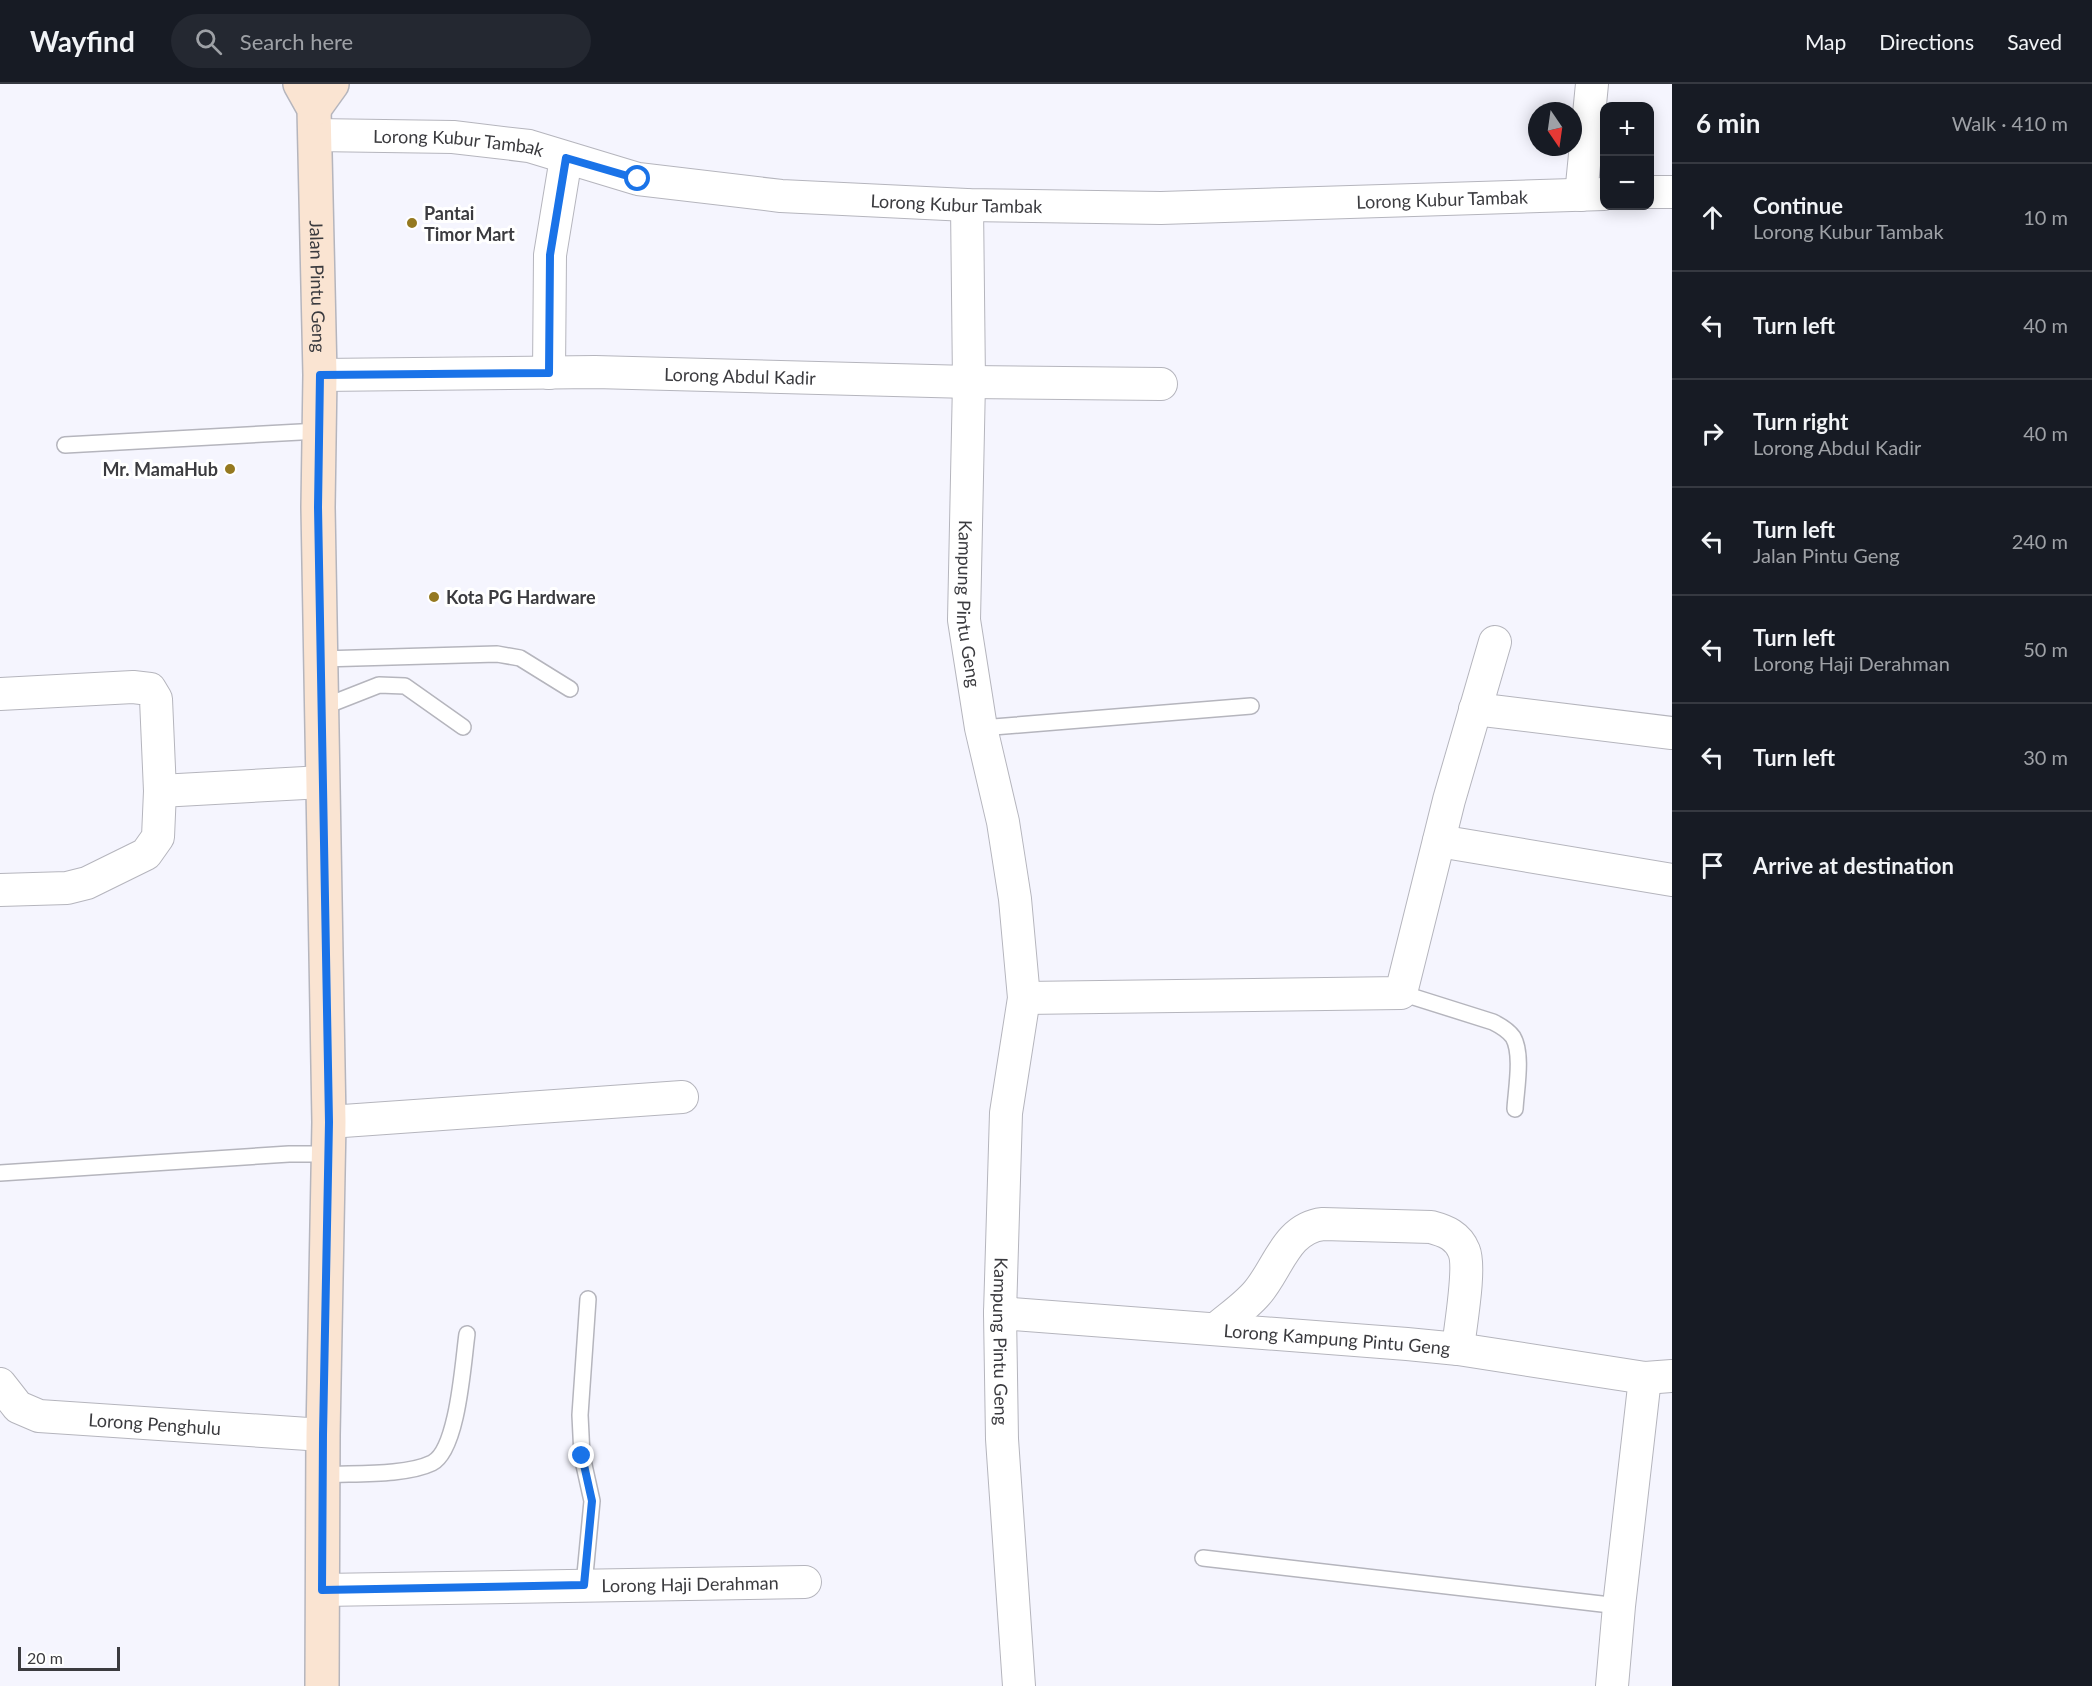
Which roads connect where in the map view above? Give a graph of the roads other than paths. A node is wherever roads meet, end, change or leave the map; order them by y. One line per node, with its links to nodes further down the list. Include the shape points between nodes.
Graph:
1 (1592, 84): 6 (street)
2 (315, 103): 3 (street, Lorong Kubur Tambak, via 453,137 529,146); 9 (main road, Jalan Pintu Geng)
3 (566, 158): 7 (street, Lorong Kubur Tambak, via 638,179 781,196); 8 (street, via 550,255)
4 (1654, 192): 5 (street)
5 (1672, 192)
6 (1593, 194): 7 (street, Lorong Kubur Tambak, via 1161,208)
7 (967, 205): 10 (street, Kampung Pintu Geng)
8 (549, 373): 9 (street, Lorong Abdul Kadir); 10 (street, Lorong Abdul Kadir)
9 (320, 375): 12 (main road, Jalan Pintu Geng)
10 (969, 382): 11 (street, Lorong Abdul Kadir); 22 (street, Kampung Pintu Geng, via 964,620)
11 (1161, 384)
12 (319, 431): 13 (lane); 15 (main road, Jalan Pintu Geng)
13 (65, 445)
14 (1495, 642): 20 (street)
15 (321, 659): 16 (lane, via 497,654 519,658); 19 (main road, Jalan Pintu Geng)
16 (570, 689)
17 (0, 694): 25 (street, via 150,689 156,699)
18 (1251, 706): 22 (lane)
19 (323, 707): 21 (lane, via 379,685 405,686); 24 (main road, Jalan Pintu Geng)
20 (1475, 709): 23 (street); 26 (street)
21 (463, 727)
22 (981, 728): 30 (street, Kampung Pintu Geng, via 1003,822)
23 (1672, 733)
24 (323, 783): 25 (street); 33 (main road, Jalan Pintu Geng)
25 (160, 790): 28 (street, via 158,837 146,854 87,883 67,888)
26 (1440, 842): 27 (street); 29 (street)
27 (1672, 880)
28 (0, 890)
29 (1401, 993): 30 (street); 32 (lane, via 1494,1022 1512,1036 1518,1059)
30 (1024, 998): 37 (street, Kampung Pintu Geng, via 1006,1113)
31 (682, 1097): 33 (street)
32 (1515, 1109)
33 (329, 1122): 34 (main road, Jalan Pintu Geng)
34 (329, 1154): 35 (lane); 43 (main road, Jalan Pintu Geng)
35 (0, 1173)
36 (588, 1299): 47 (lane, via 580,1415 582,1456 592,1501)
37 (1000, 1313): 38 (street, Lorong Kampung Pintu Geng); 51 (street, Kampung Pintu Geng, via 1002,1439)
38 (1217, 1328): 40 (street, Lorong Kampung Pintu Geng); 40 (street, via 1257,1293 1291,1240 1305,1228 1323,1224 1431,1227 1446,1230 1465,1252)
39 (467, 1334): 44 (lane, via 456,1417 444,1450 434,1462 412,1470)
40 (1458, 1348): 41 (street, Lorong Kampung Pintu Geng)
41 (1658, 1377): 49 (street)
42 (0, 1384): 43 (street, Lorong Penghulu, via 18,1407 39,1416)
43 (323, 1435): 44 (main road, Jalan Pintu Geng)
44 (323, 1475): 48 (main road, Jalan Pintu Geng)
45 (1203, 1558): 49 (lane)
46 (805, 1582): 47 (street, Lorong Haji Derahman)
47 (584, 1585): 48 (street, Lorong Haji Derahman)
48 (322, 1590): 50 (main road, Jalan Pintu Geng)
49 (1619, 1606): 52 (street)
50 (322, 1686)
51 (1018, 1686)
52 (1612, 1686)

